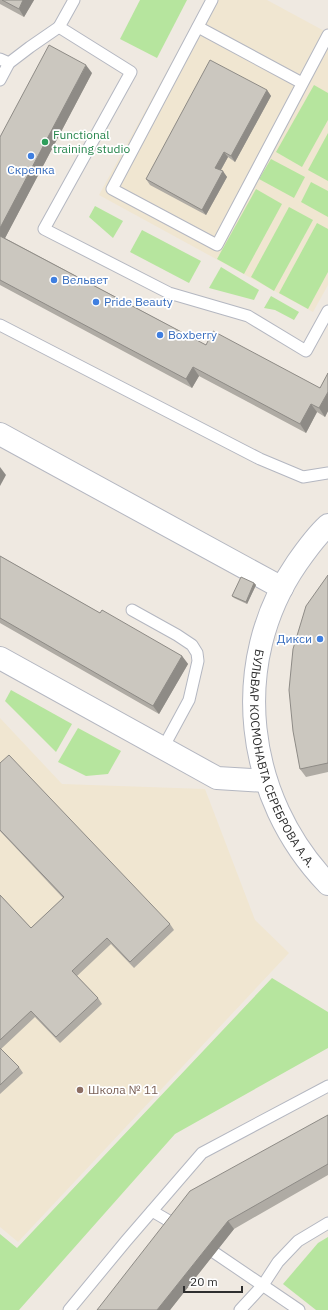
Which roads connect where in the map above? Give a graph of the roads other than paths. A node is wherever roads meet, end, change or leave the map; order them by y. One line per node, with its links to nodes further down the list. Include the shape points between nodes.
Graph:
1 (74, 0): 3 (lane)
2 (212, 0): 4 (lane)
3 (59, 27): 6 (lane); 9 (lane, via 131,72 44,229 169,293 248,316 306,351)
4 (198, 27): 8 (lane); 8 (lane, via 112,189 118,193 216,245)
5 (328, 34): 8 (lane)
6 (4, 61): 7 (lane)
7 (0, 80)
8 (302, 83)
9 (328, 311)
10 (0, 325): 12 (lane, via 260,459 303,477)
11 (0, 434): 14 (street)
12 (328, 473)
13 (328, 525): 14 (street, БУЛЬВАР КОСМОНАВТА СЕРЕБРОВА А.А., via 308,547)
14 (282, 588): 18 (street, БУЛЬВАР КОСМОНАВТА СЕРЕБРОВА А.А., via 269,619 256,673 255,728)
15 (132, 610): 17 (lane, via 177,635 192,645 197,653 198,661 189,700)
16 (0, 658): 17 (street)
17 (163, 748): 18 (street, via 217,778)
18 (266, 781): 19 (street, БУЛЬВАР КОСМОНАВТА СЕРЕБРОВА А.А., via 287,831 302,853)
19 (325, 875)
20 (328, 1086): 21 (lane, via 202,1153)
21 (152, 1211): 23 (lane); 26 (lane)
22 (328, 1223): 25 (lane, via 298,1241 278,1262)
23 (176, 1225)
24 (215, 1253): 25 (lane)
25 (263, 1285): 27 (lane); 28 (lane)
26 (69, 1310)
27 (240, 1310)
28 (300, 1310)

